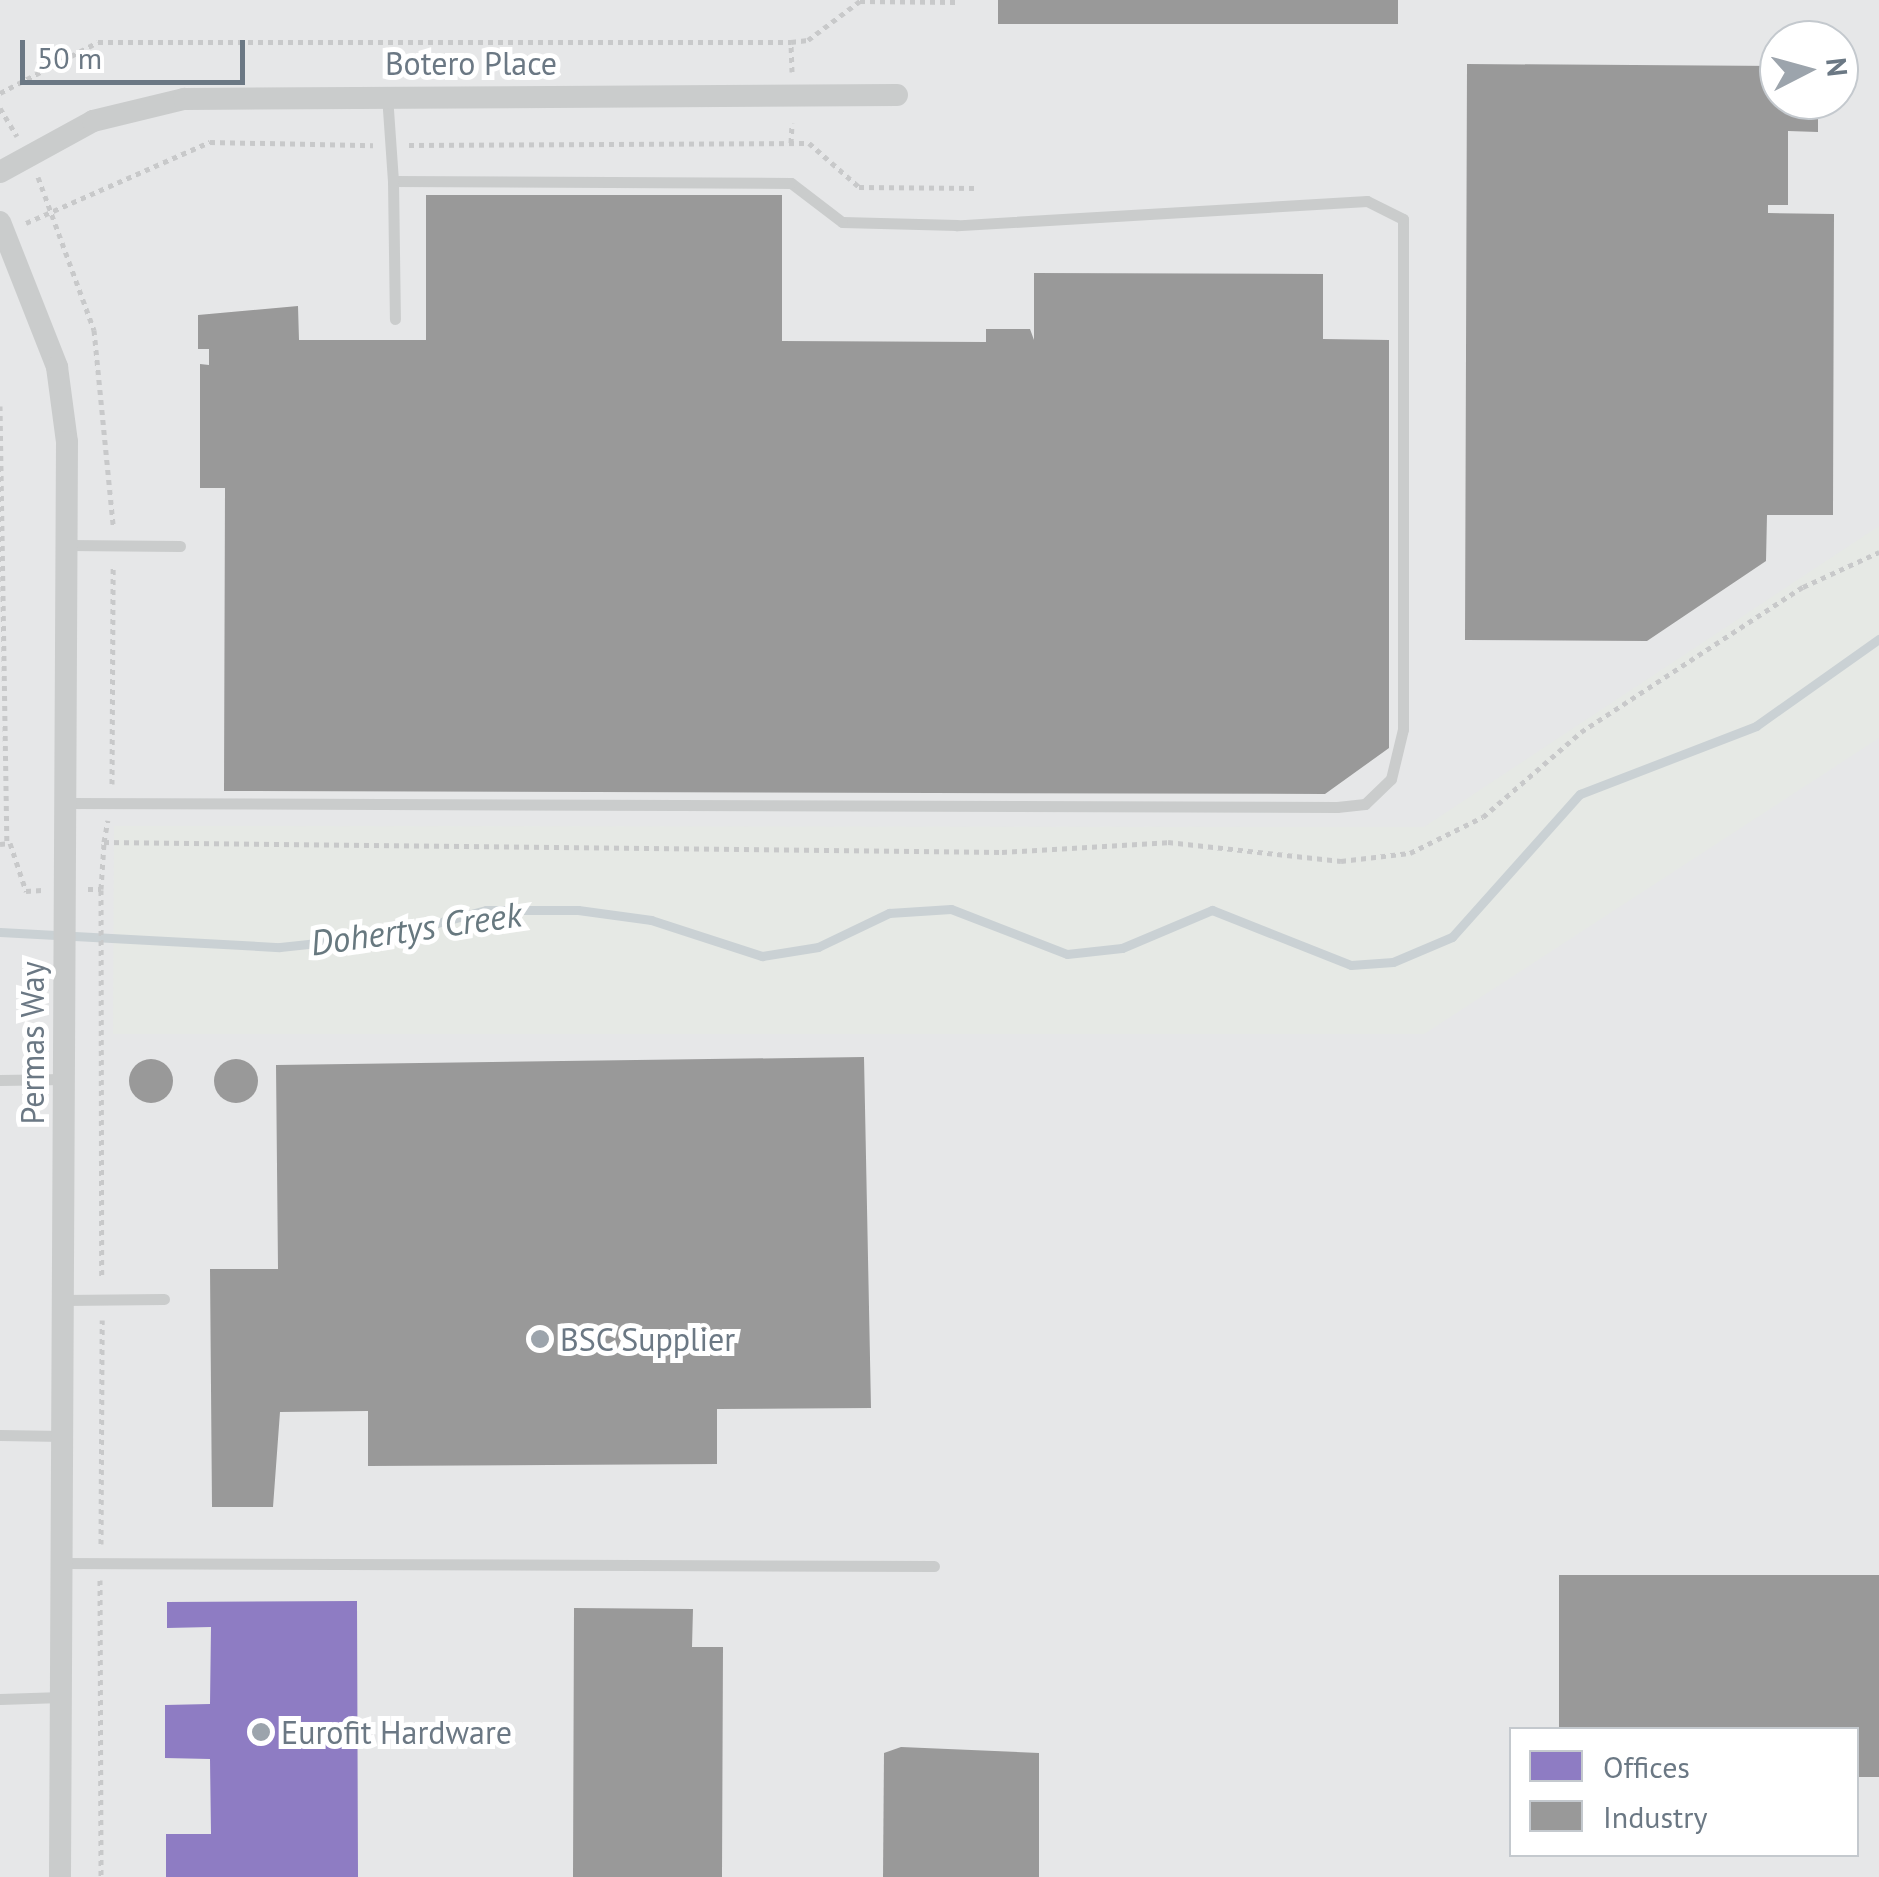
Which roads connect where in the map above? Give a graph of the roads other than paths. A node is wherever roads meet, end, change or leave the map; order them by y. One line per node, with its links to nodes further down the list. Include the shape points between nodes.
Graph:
1 (387, 95): 2 (street, Botero Place); 3 (street, Botero Place, via 152,105 93,121); 4 (lane)
2 (897, 95)
3 (0, 172)
4 (393, 181): 6 (lane); 9 (lane, via 791,184 842,222 957,225 1367,200 1388,210 1403,220 1406,247 1402,730 1391,780 1364,804 1337,808)
5 (0, 222): 7 (street, Permas Way, via 57,367)
6 (395, 320)
7 (68, 546): 8 (lane); 9 (street, Permas Way)
8 (180, 546)
9 (67, 803): 10 (street, Permas Way)
10 (65, 1079): 11 (lane); 12 (street, Permas Way)
11 (0, 1080)
12 (64, 1300): 13 (lane); 15 (street, Permas Way)
13 (164, 1300)
14 (0, 1436): 15 (lane)
15 (63, 1436): 16 (street, Permas Way)
16 (62, 1563): 17 (lane); 18 (street, Permas Way)
17 (934, 1566)
18 (62, 1697): 19 (lane); 20 (street, Permas Way)
19 (0, 1699)
20 (60, 1877)

